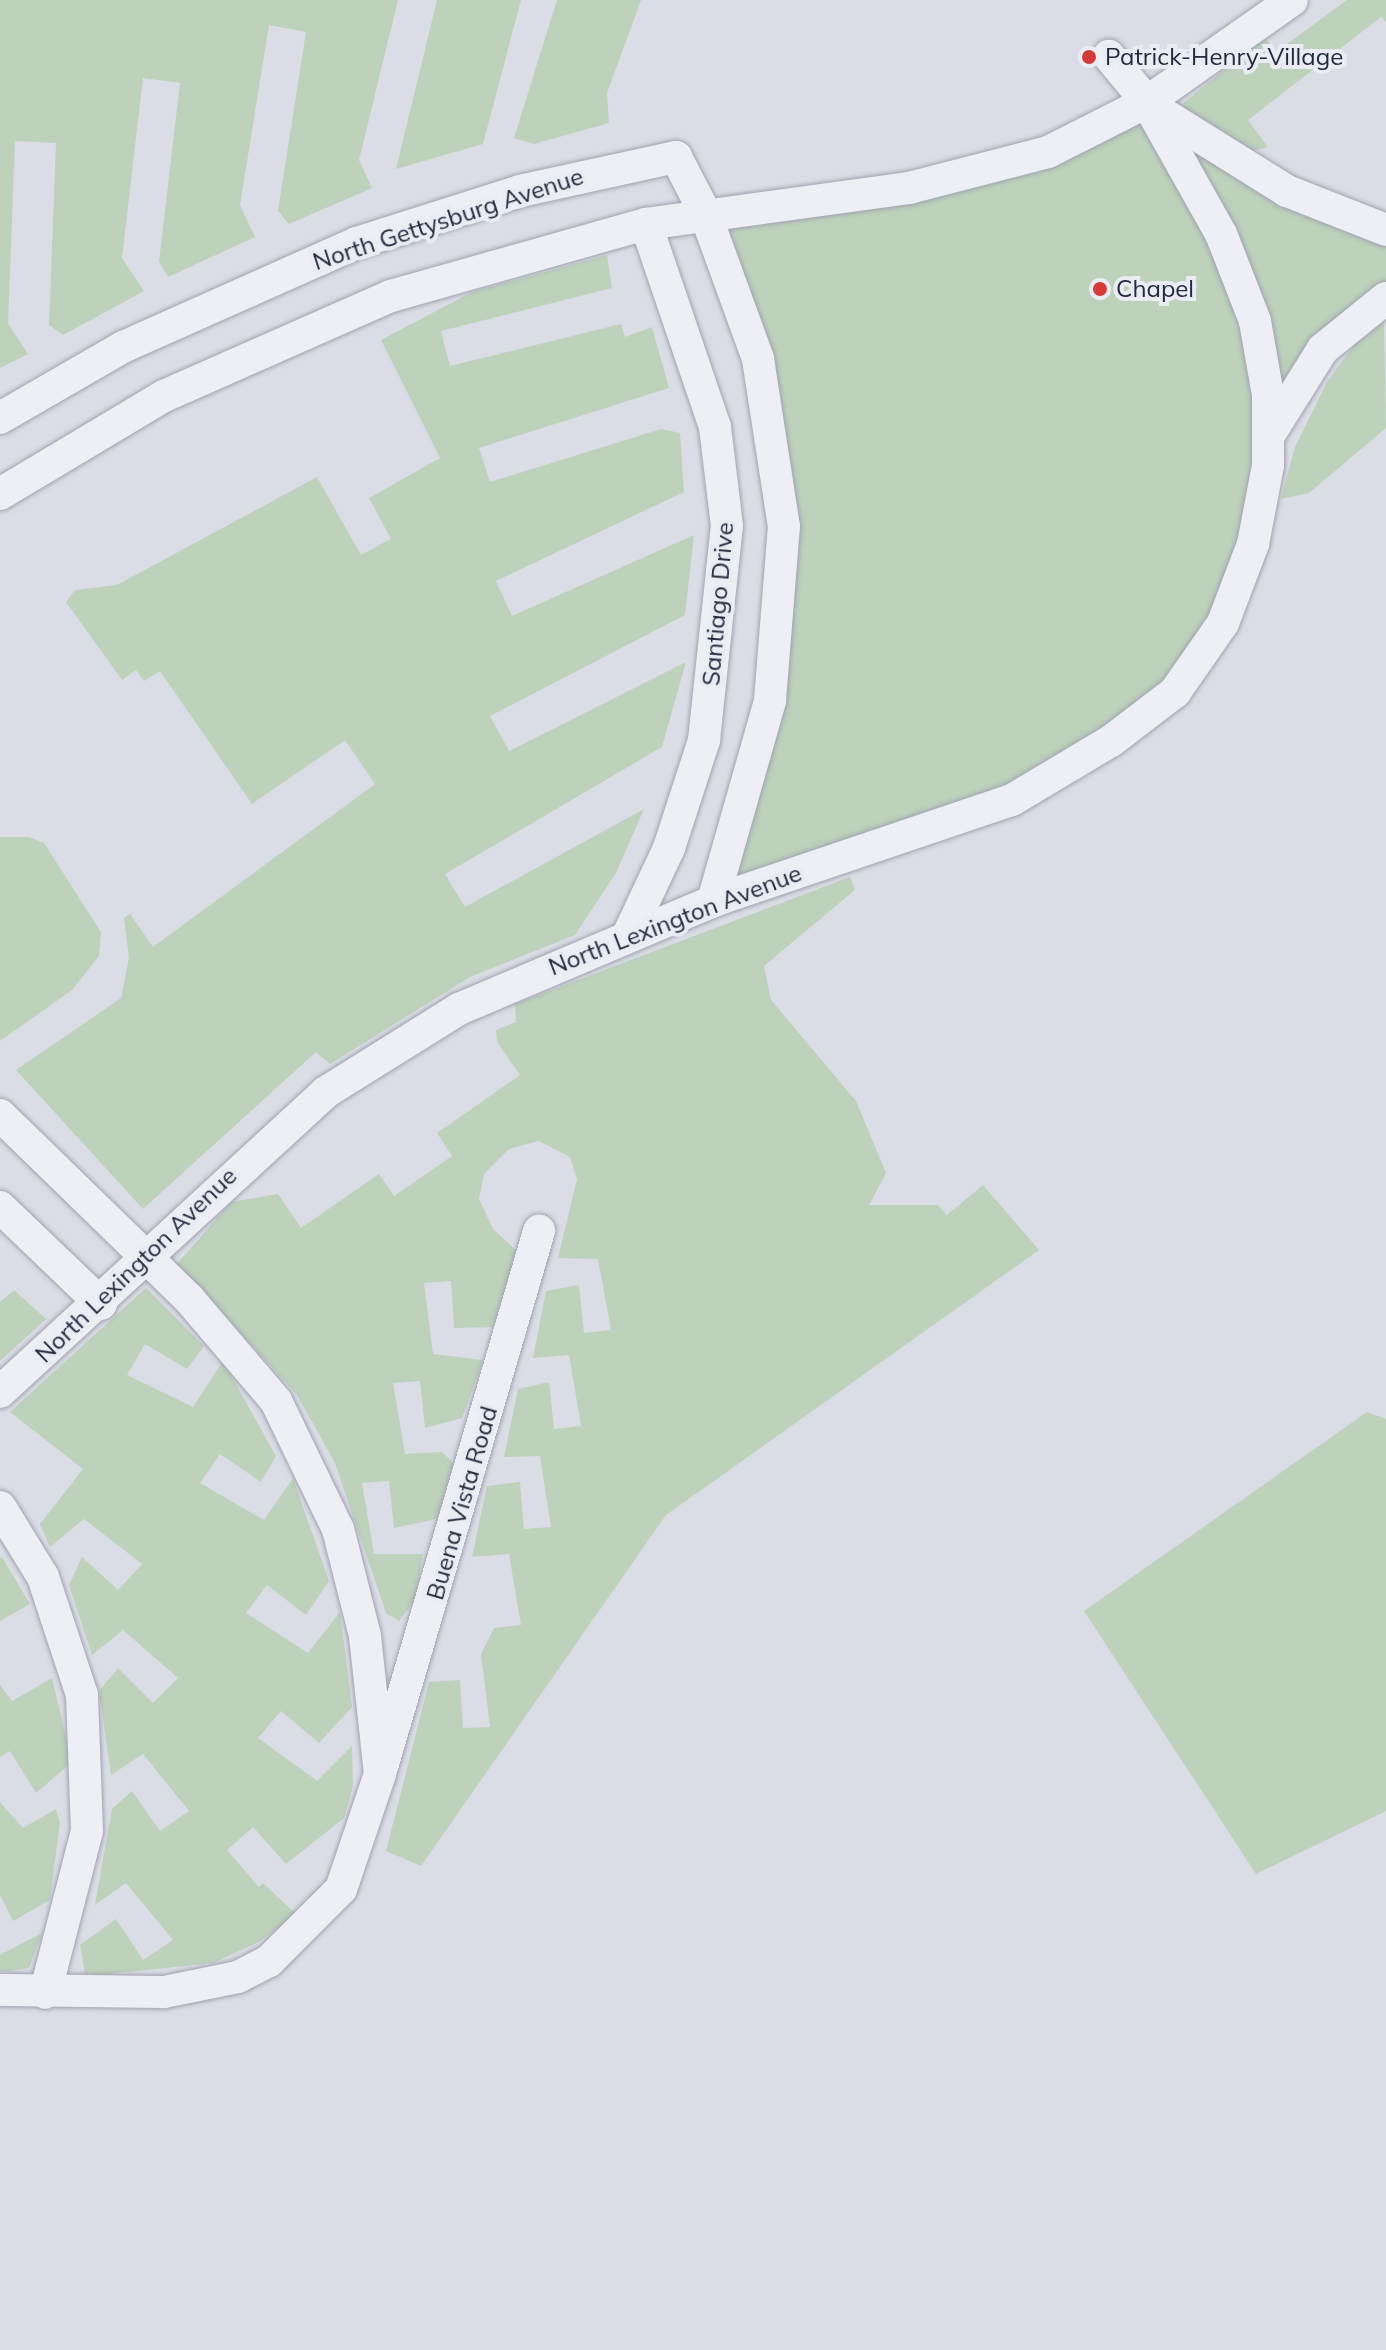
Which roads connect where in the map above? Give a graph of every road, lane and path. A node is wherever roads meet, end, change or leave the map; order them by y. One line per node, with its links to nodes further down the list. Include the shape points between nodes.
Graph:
1 (1292, 0): 3 (street)
2 (1109, 56): 3 (street)
3 (1147, 102): 4 (street, via 1005,167 909,188); 6 (street, via 1195,139 1287,191); 9 (street, North Lexington Avenue, via 1241,280 1263,361)
4 (705, 213): 5 (street); 8 (street, North Gettysburg Avenue, via 676,157 520,191 357,243 229,295); 11 (street, via 770,407 784,526 770,701)
5 (646, 224): 10 (street, via 391,296 254,353 164,396); 12 (street, Santiago Drive, via 715,427 727,526 704,740 669,848)
6 (1386, 230)
7 (1386, 298): 9 (street, North Lexington Avenue, via 1323,349)
8 (0, 418)
9 (1269, 435): 11 (street, North Lexington Avenue, via 1264,498 1240,583 1175,692 1111,741 1012,800)
10 (0, 494)
11 (713, 901): 12 (street, North Lexington Avenue)
12 (629, 933): 16 (street, North Lexington Avenue, via 459,1009 384,1053 290,1123)
13 (0, 1115): 16 (street)
14 (0, 1207): 17 (street)
15 (539, 1231): 20 (street, Buena Vista Road)
16 (144, 1257): 17 (street, North Lexington Avenue); 20 (street, via 232,1346 276,1401 311,1465 338,1529 365,1636)
17 (101, 1304): 18 (street, North Lexington Avenue)
18 (0, 1392)
19 (0, 1507): 22 (street, via 43,1577 82,1695 87,1831)
20 (380, 1774): 22 (street, Buena Vista Road, via 341,1889 269,1961 218,1983 164,1992)
21 (0, 1990): 22 (street, Buena Vista Road)
22 (45, 1993)

